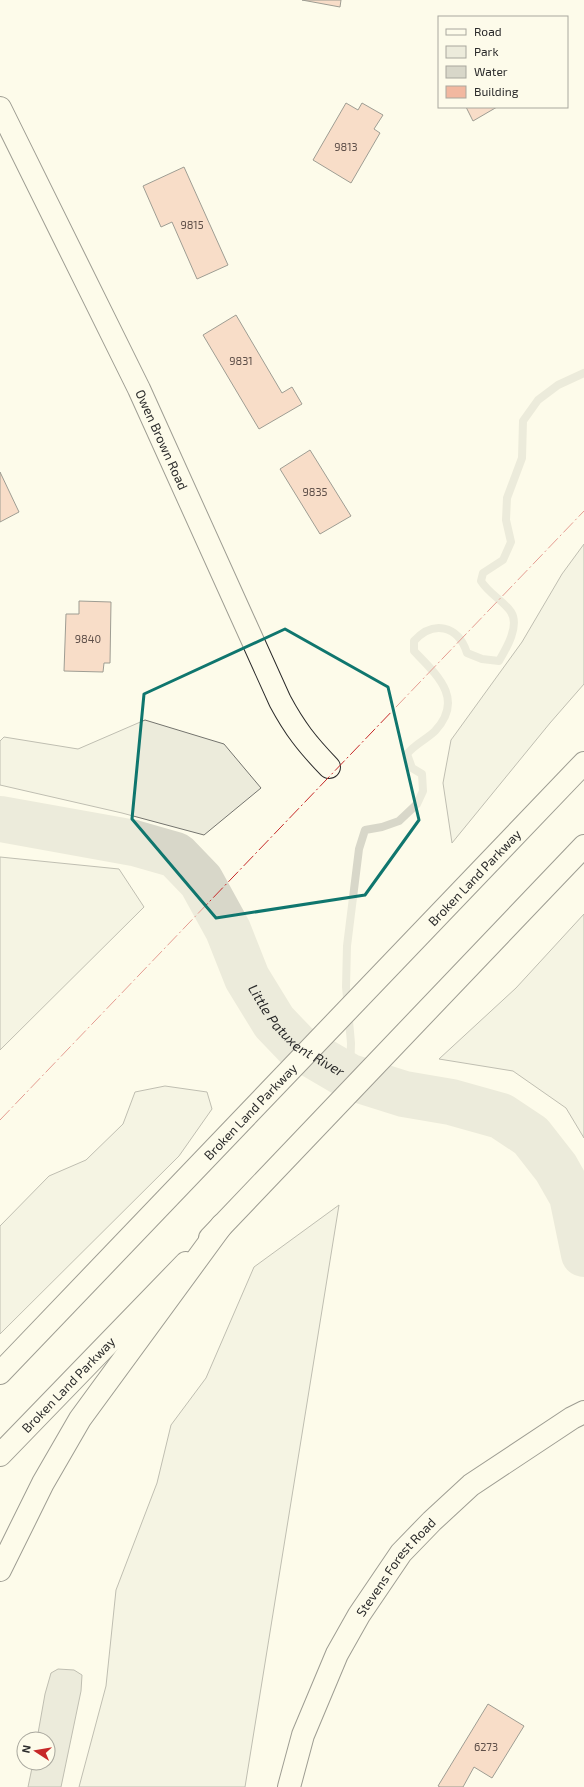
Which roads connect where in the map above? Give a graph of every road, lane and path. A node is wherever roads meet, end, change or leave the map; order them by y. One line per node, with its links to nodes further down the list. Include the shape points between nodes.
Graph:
1 (0, 108): 3 (main road, Owen Brown Road, via 139,389 280,701 293,726)
2 (584, 763): 6 (main road, Broken Land Parkway)
3 (329, 767)
4 (584, 846): 5 (main road, Broken Land Parkway)
5 (222, 1225): 8 (main road, Broken Land Parkway); 9 (main road, via 80,1419 43,1483)
6 (0, 1373)
7 (584, 1412): 10 (main road, Stevens Forest Road, via 471,1485 401,1553 359,1615 337,1654 303,1736)
8 (0, 1455)
9 (0, 1570)
10 (289, 1787)

